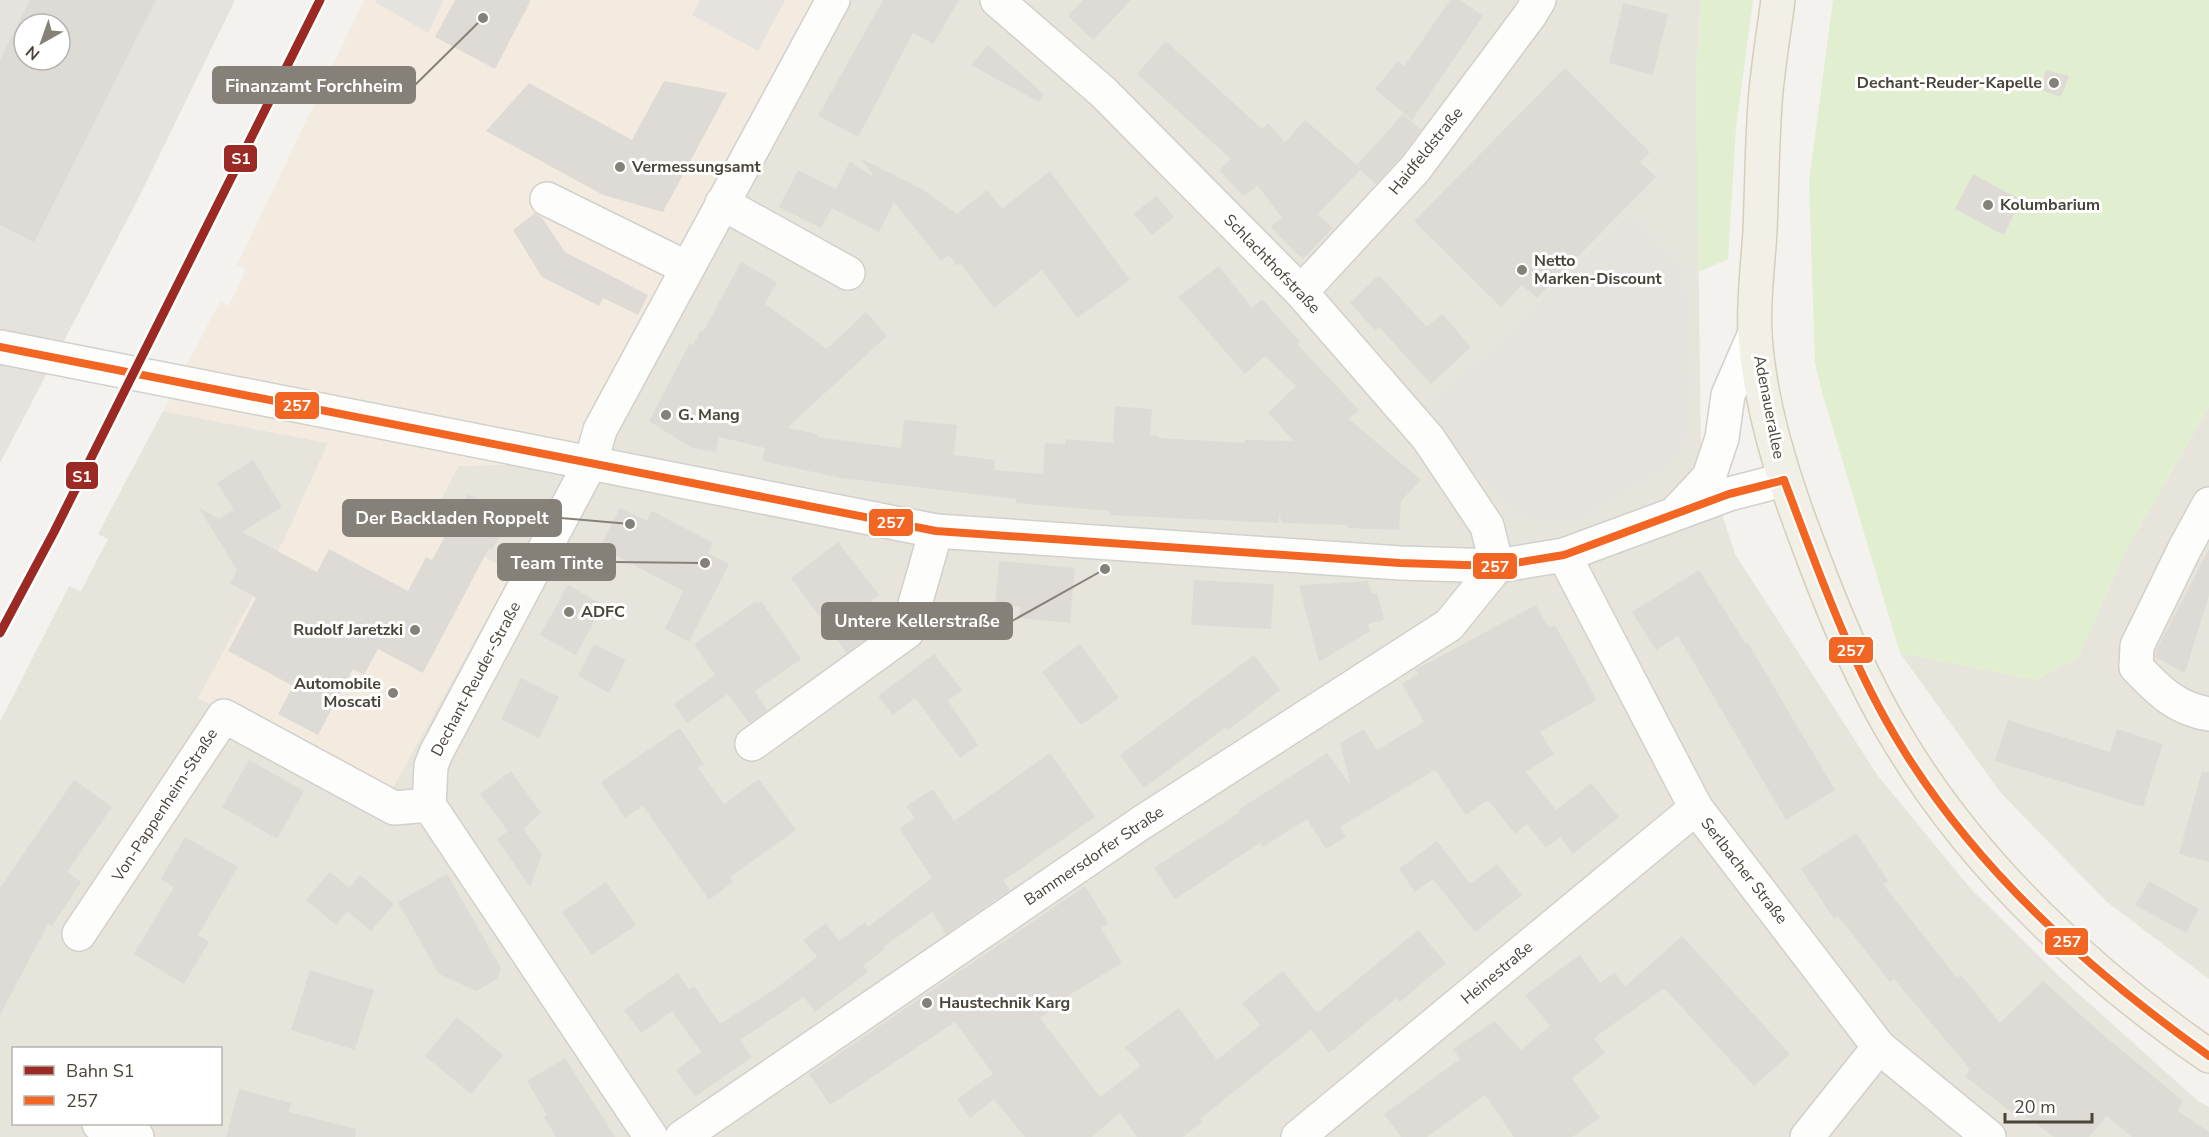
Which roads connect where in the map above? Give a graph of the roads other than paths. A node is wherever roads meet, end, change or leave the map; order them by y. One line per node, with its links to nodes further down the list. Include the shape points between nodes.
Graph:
1 (833, 0): 6 (street, Dechant-Reuder-Straße)
2 (997, 0): 9 (street, Schlachthofstraße, via 1103,92)
3 (1778, 0): 10 (main road, Adenauerallee, via 1766,90)
4 (1534, 8): 9 (street, Haidfeldstraße, via 1415,169)
5 (547, 200): 7 (street)
6 (722, 203): 7 (street, Dechant-Reuder-Straße); 8 (street)
7 (687, 268): 12 (street, Dechant-Reuder-Straße, via 600,430)
8 (848, 273)
9 (1301, 292): 18 (street, Schlachthofstraße, via 1428,438 1487,526)
10 (1755, 333): 13 (main road, Adenauerallee, via 1766,410); 15 (street, via 1728,395 1722,438 1708,477)
11 (0, 346): 12 (street)
12 (591, 462): 16 (street); 21 (street, Dechant-Reuder-Straße, via 436,753 431,766)
13 (1784, 480): 15 (street, via 1729,494); 25 (main road, Adenauerallee, via 1828,599 1861,670 1901,745 1943,808 2006,883 2081,955 2159,1022)
14 (2209, 504): 19 (street, via 2137,646 2136,667 2158,690 2191,711)
15 (1670, 518): 17 (street)
16 (936, 531): 18 (street, via 1400,563); 20 (street, via 907,632)
17 (1564, 555): 18 (street); 22 (street, Serlbacher Straße)
18 (1497, 566): 29 (street, Bammersdorfer Straße, via 1449,625 1140,823)
19 (2209, 714)
20 (752, 744)
21 (429, 805): 23 (street, Von-Pappenheim-Straße, via 394,808 224,716); 28 (street)
22 (1696, 808): 24 (street, Serlbacher Straße); 30 (street, Heinestraße)
23 (80, 934)
24 (1880, 1047): 31 (street); 32 (street, Serlbacher Straße)
25 (2209, 1056)
26 (102, 1125): 27 (street)
27 (137, 1137)
28 (651, 1137)
29 (682, 1137)
30 (1298, 1137)
31 (1807, 1137)
32 (1989, 1137)

